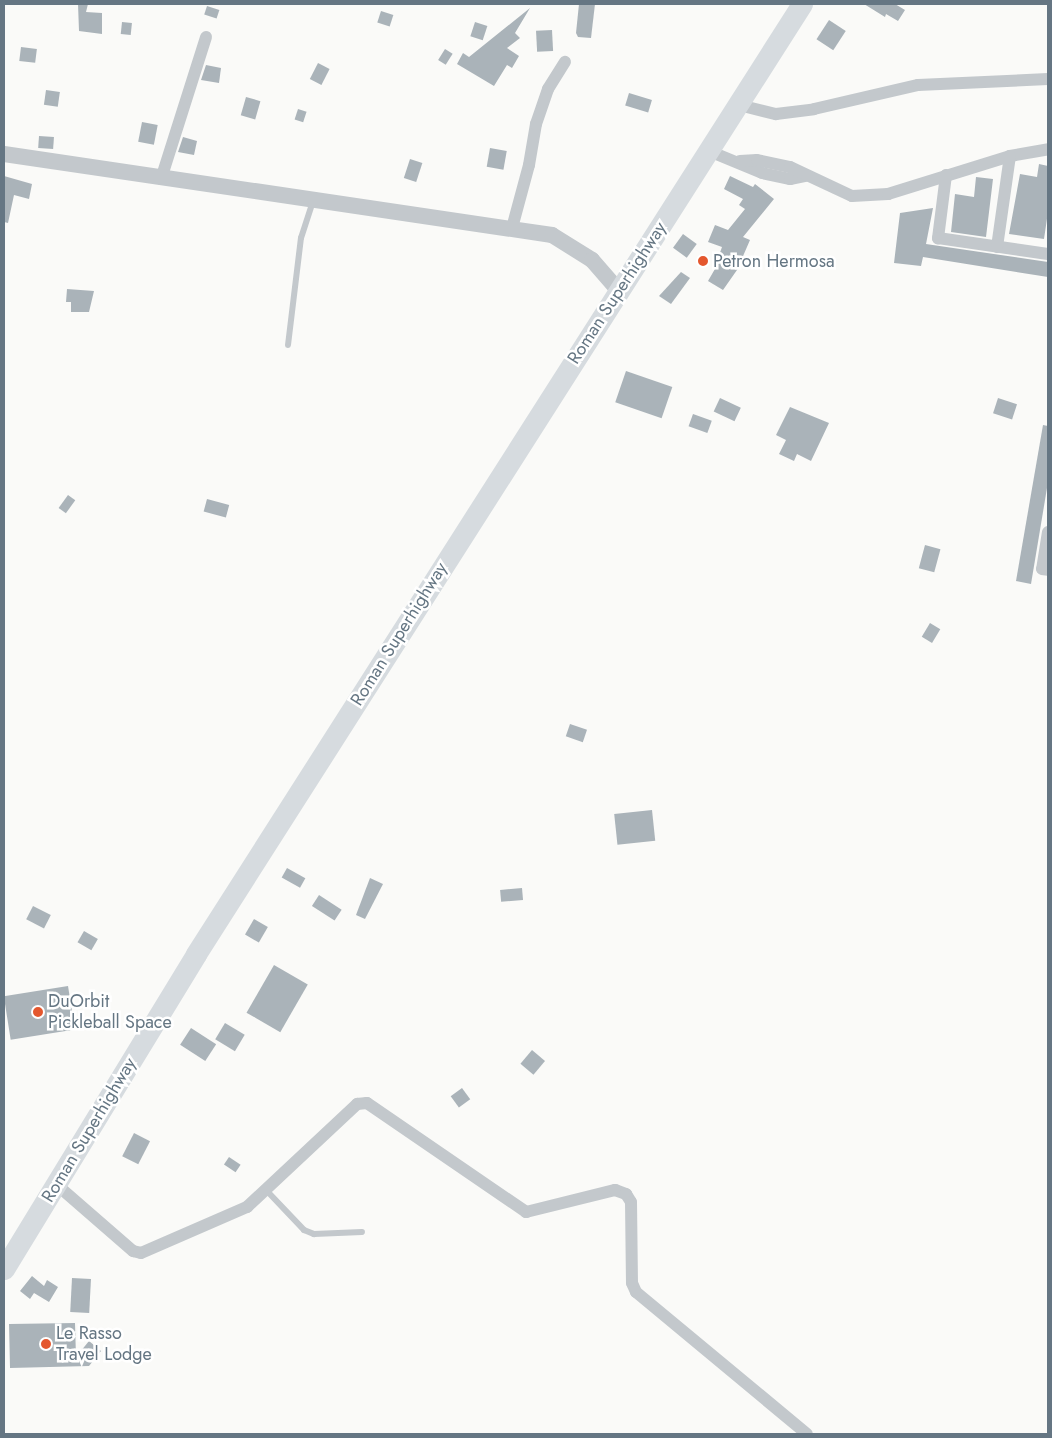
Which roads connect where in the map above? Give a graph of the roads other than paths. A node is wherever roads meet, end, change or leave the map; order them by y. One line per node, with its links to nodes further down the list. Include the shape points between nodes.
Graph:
1 (802, 4): 5 (main road, Roman Superhighway)
2 (206, 37): 11 (street)
3 (565, 62): 13 (street, via 548,89 536,124)
4 (1048, 79): 5 (street, via 918,85 814,109 776,114)
5 (739, 105): 7 (main road, Roman Superhighway)
6 (1048, 150): 9 (street)
7 (709, 151): 10 (street, via 740,161 757,160 790,167 852,196 888,194); 16 (main road, Roman Superhighway)
8 (4, 154): 11 (street)
9 (1010, 156): 10 (street); 14 (street)
10 (946, 175): 14 (street, via 938,238)
11 (161, 179): 12 (street)
12 (313, 200): 13 (street); 17 (lane, via 301,238)
13 (512, 228): 16 (street, via 552,235 578,249)
14 (997, 247): 15 (street)
15 (1048, 254)
16 (619, 290): 20 (main road, Roman Superhighway, via 201,945)
17 (288, 345)
18 (1048, 532): 19 (street)
19 (1045, 570)
20 (57, 1185): 21 (street, via 133,1251 141,1253 247,1207); 23 (main road, Roman Superhighway)
21 (267, 1190): 22 (lane, via 304,1230 314,1234); 24 (street, via 357,1104 367,1103 526,1212 615,1190 626,1194 630,1202 632,1283 636,1292)
22 (362, 1232)
23 (4, 1270)
24 (808, 1434)

